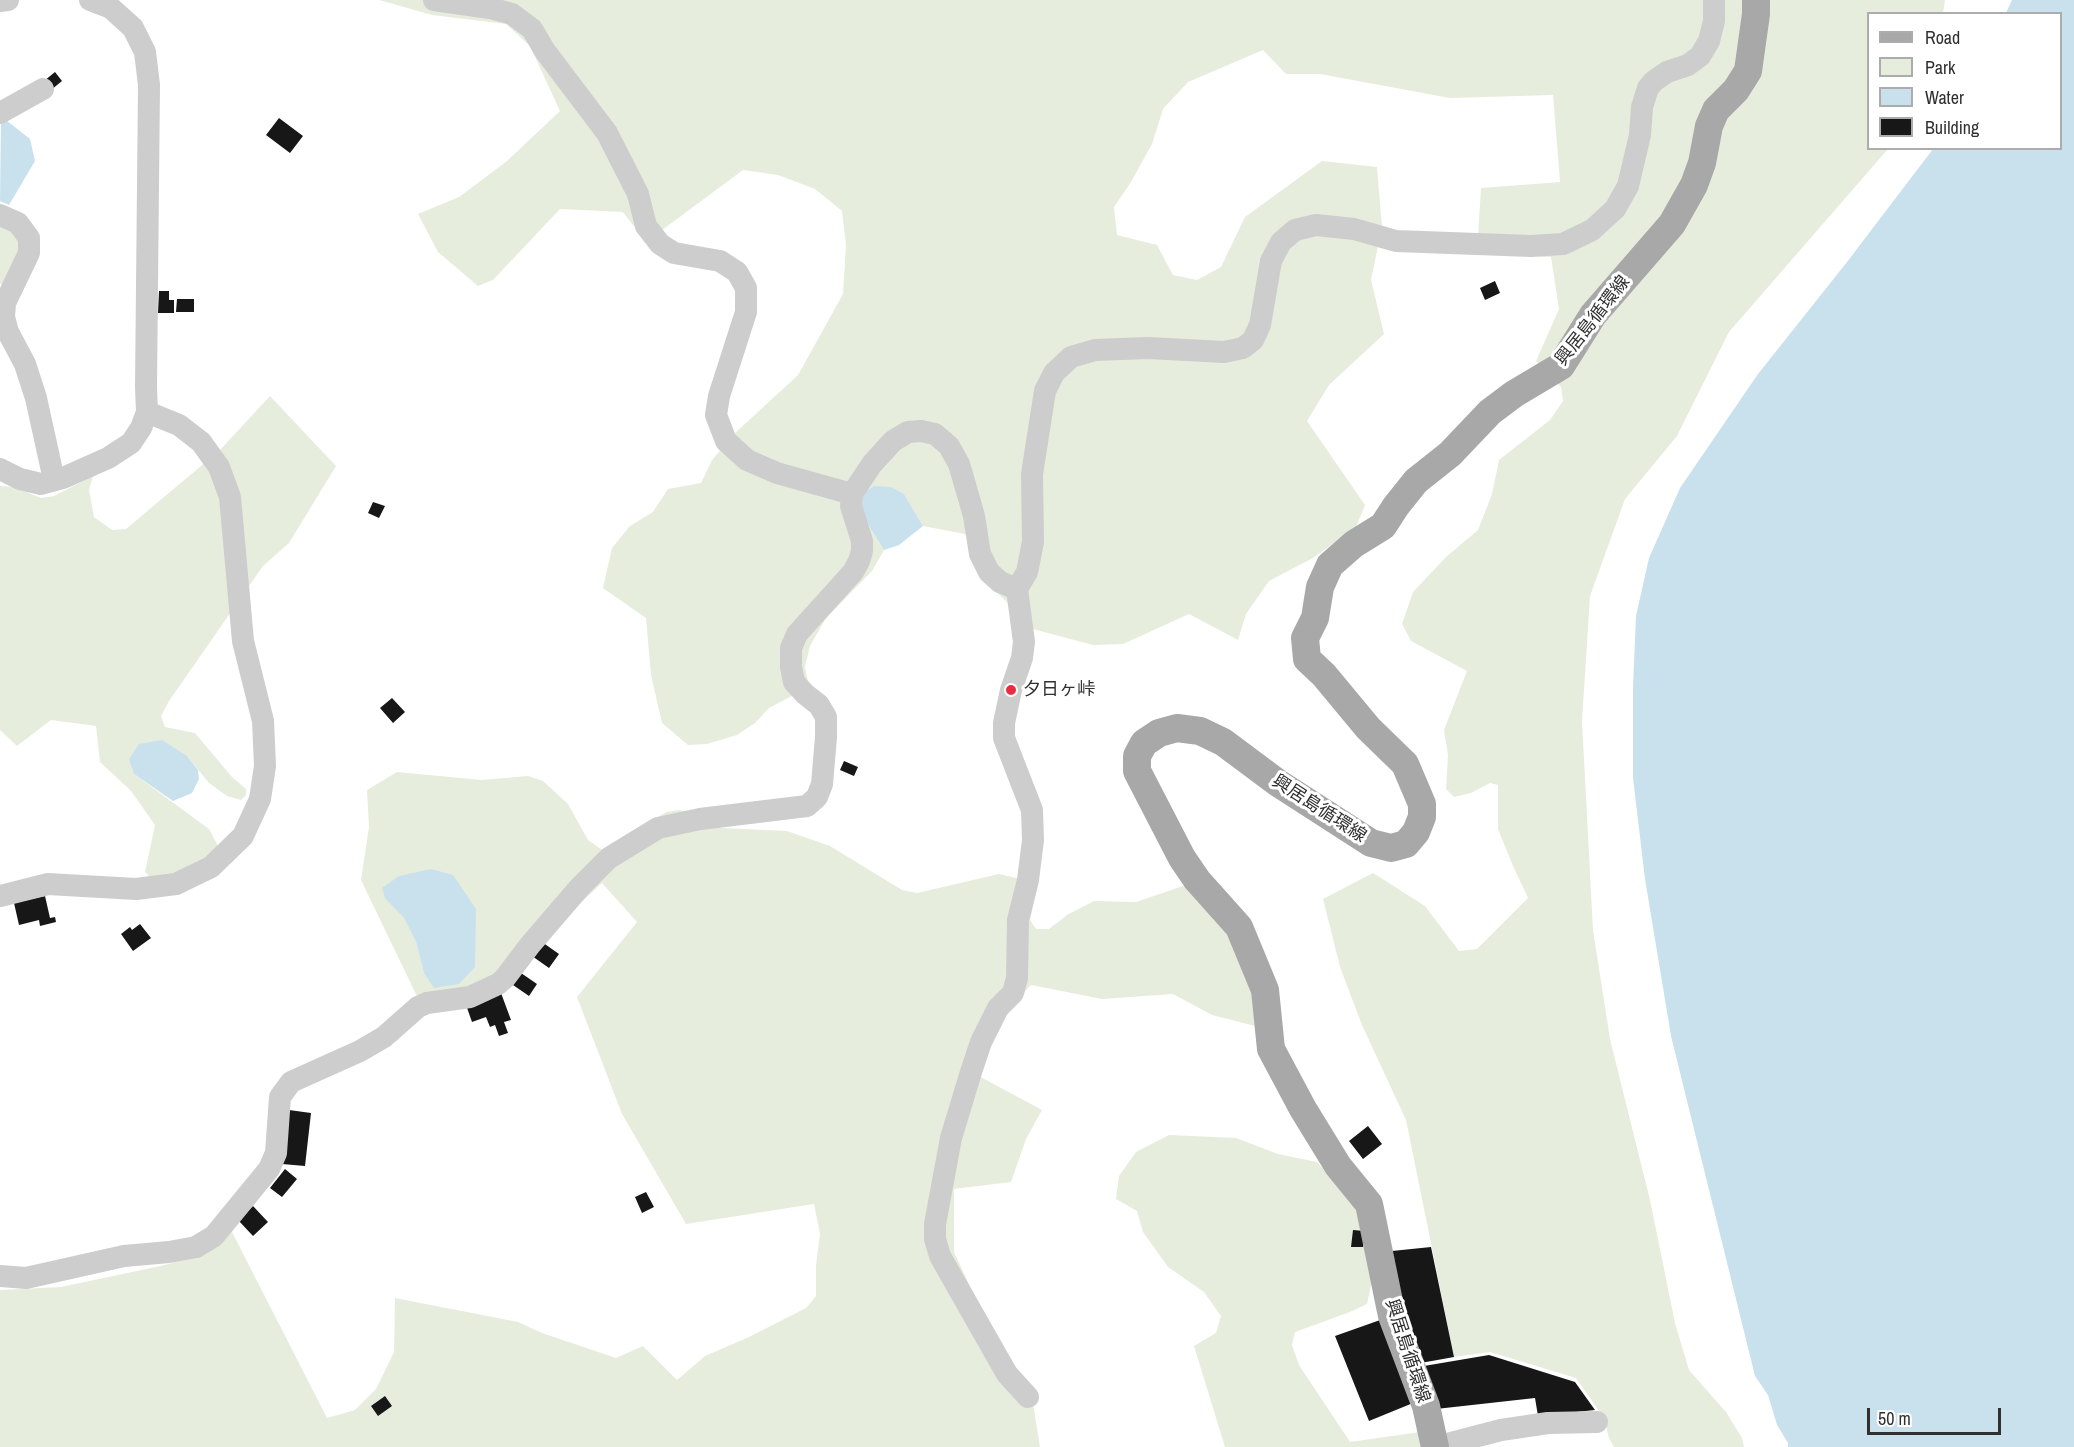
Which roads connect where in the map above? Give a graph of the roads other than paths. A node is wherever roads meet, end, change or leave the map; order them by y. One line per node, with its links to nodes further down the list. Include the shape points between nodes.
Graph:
1 (8, 0): 6 (street)
2 (90, 0): 10 (street, via 111,8 133,28 145,52 149,85)
3 (434, 0): 13 (street, via 512,14 532,29 607,133 638,194 646,226 660,244 674,253 720,261 737,272 746,288 746,312 716,415 726,441 747,460 777,473)
4 (1714, 0): 14 (street, via 1714,21 1701,56 1666,72 1648,88 1628,186 1615,208 1592,230 1563,244 1531,246 1396,241 1354,229 1316,225 1295,230 1281,242 1271,261 1260,325 1253,340 1243,348 1224,352 1095,350 1071,357 1054,373 1045,391 1032,474 1033,542 1027,572)
5 (1756, 0): 19 (main road, 興居島循環線, via 1748,71 1716,110 1694,185 1672,224 1593,315 1561,366 1490,412 1416,482 1383,526 1330,565 1320,587 1315,618 1305,638 1307,659 1405,764 1422,804 1416,832 1406,844 1391,848 1371,843 1223,742 1200,731 1177,728 1159,734 1144,743 1137,756 1137,771 1182,858 1239,927 1265,990 1271,1048 1338,1166 1369,1204 1392,1316 1426,1406)
6 (0, 1)
7 (43, 88): 8 (street)
8 (0, 113)
9 (0, 215): 12 (street, via 18,223 29,238 29,253 5,303 4,317 36,398)
10 (147, 412): 12 (street, via 131,443 108,458); 15 (street, via 179,425 201,442 219,467 230,497 243,641 263,721 265,766 260,799 243,836 211,867 176,884 136,889 48,884)
11 (0, 469): 12 (street, via 41,484)
12 (54, 480)
13 (852, 494): 14 (street, via 893,441 908,432 934,434 949,446 959,464 980,554 989,572); 16 (street, via 851,506 862,541 859,561 798,634 791,648 794,682 826,717 822,784 807,806 658,828 609,858 498,984 470,997 418,1007 384,1037 291,1082 280,1097 276,1153 269,1170 214,1236 196,1247 123,1256 26,1278)
14 (1017, 589): 17 (street, via 1024,642 1004,723 1004,738 1032,810 1033,840 1018,920 1017,978 981,1042 971,1072 951,1138 935,1239 940,1256 1007,1374)
15 (0, 896)
16 (0, 1276)
17 (1028, 1397)
18 (1597, 1422): 19 (street, via 1548,1423 1501,1430)
19 (1435, 1447)

